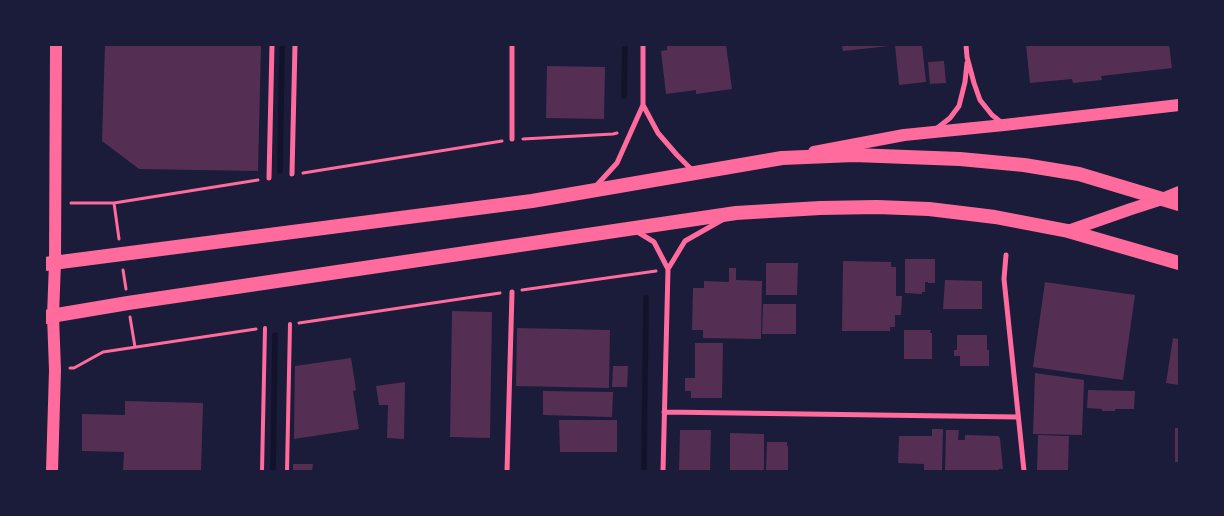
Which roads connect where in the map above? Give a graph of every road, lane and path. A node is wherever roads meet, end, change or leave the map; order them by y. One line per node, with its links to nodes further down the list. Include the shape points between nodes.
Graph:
1 (56, 45): 21 (main road)
2 (272, 45): 17 (street)
3 (295, 45): 16 (street)
4 (512, 45): 13 (street)
5 (642, 45): 8 (street)
6 (966, 45): 7 (street)
7 (967, 58): 10 (street, via 980,100); 12 (street, via 959,106)
8 (642, 105): 11 (street); 15 (street, via 658,133)
9 (1179, 105): 10 (main road)
10 (1004, 125): 12 (main road)
11 (633, 128): 13 (path, via 613,134); 18 (street, via 617,163)
12 (932, 132): 14 (main road)
13 (512, 139): 16 (path)
14 (782, 158): 15 (highway); 20 (highway, via 854,155 1024,165 1079,174)
15 (695, 173): 18 (highway)
16 (292, 174)
17 (269, 178): 22 (path)
18 (592, 190): 27 (highway, via 532,201)
19 (1179, 192): 20 (main road)
20 (1162, 199): 23 (highway); 26 (main road)
21 (55, 203): 22 (path); 29 (main road)
22 (114, 203): 27 (path)
23 (1179, 204)
24 (736, 213): 25 (highway); 26 (highway, via 820,208 929,209 995,216); 31 (street, via 685,241)
25 (630, 228): 31 (street, via 654,242); 33 (highway)
26 (1068, 231): 30 (highway)
27 (121, 254): 29 (highway); 33 (path)
28 (1006, 255): 40 (street, via 1004,279)
29 (50, 263): 34 (main road)
30 (1179, 263)
31 (668, 269): 32 (path); 39 (street)
32 (512, 292): 35 (path); 44 (street)
33 (128, 303): 34 (highway); 37 (path)
34 (49, 316): 38 (main road)
35 (290, 324): 43 (lane)
36 (264, 328): 37 (path); 42 (lane)
37 (134, 347): 38 (path, via 103,352 74,368)
38 (55, 370): 41 (main road)
39 (664, 412): 40 (street); 45 (street)
40 (1018, 418): 46 (street)
41 (52, 471)
42 (262, 471)
43 (287, 471)
44 (507, 471)
45 (663, 471)
46 (1024, 471)

